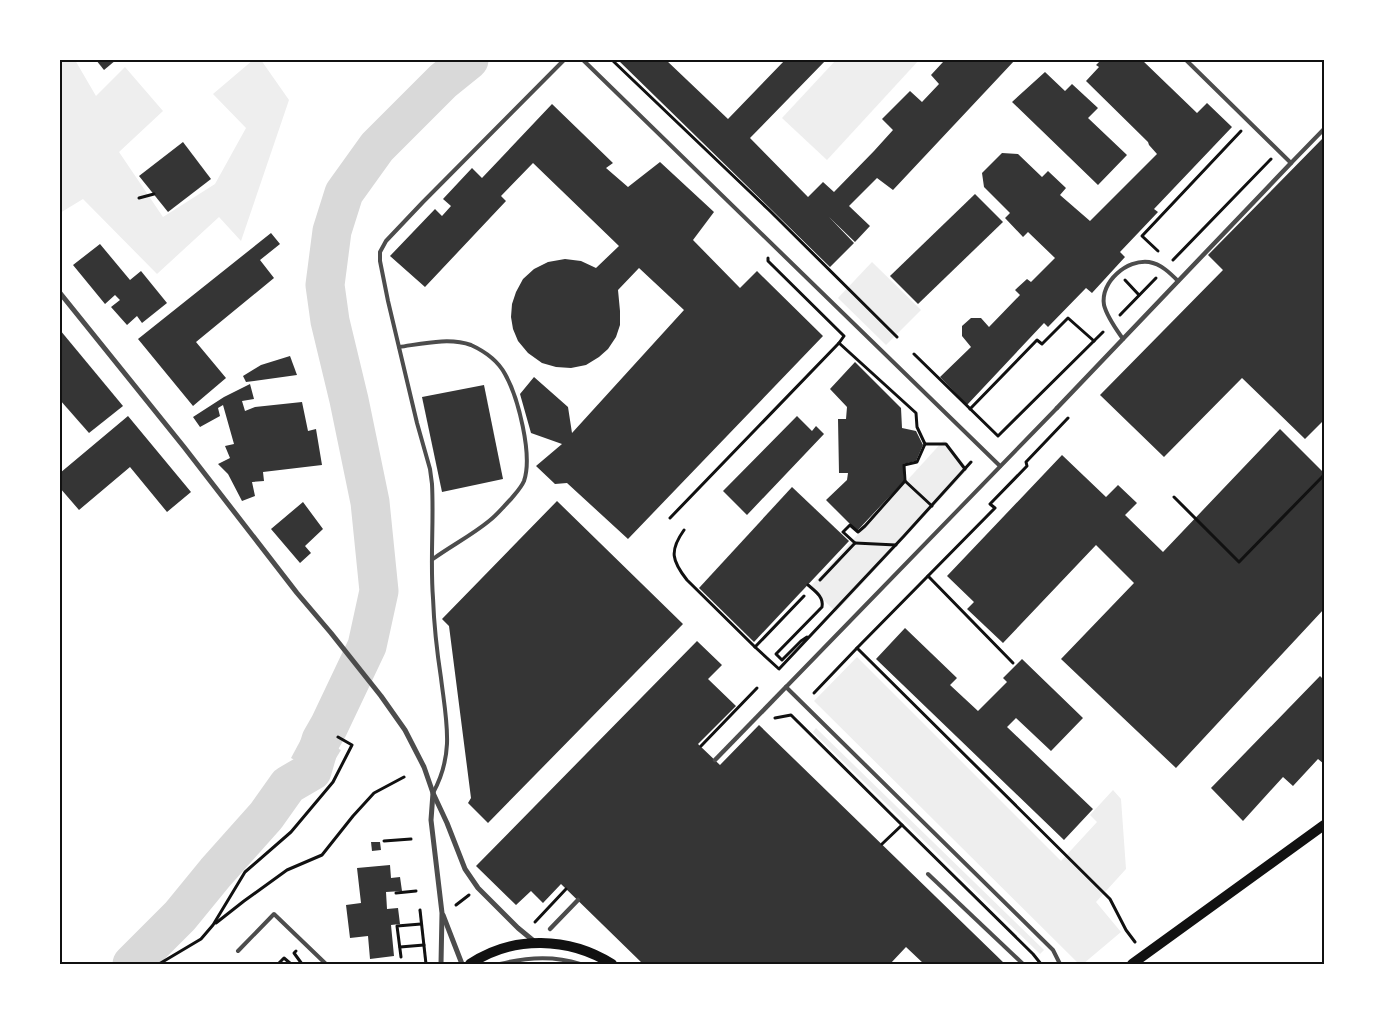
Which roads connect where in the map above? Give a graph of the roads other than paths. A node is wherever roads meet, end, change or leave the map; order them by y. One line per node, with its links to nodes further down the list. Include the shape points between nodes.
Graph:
1 (564, 60): 9 (lane, via 386,241 380,252 380,261)
2 (583, 60): 11 (lane)
3 (1186, 60): 5 (lane)
4 (1324, 129): 5 (lane)
5 (1291, 163): 6 (street)
6 (1178, 281): 8 (street); 8 (lane, via 1165,268 1149,262 1127,266 1118,272 1107,286 1104,303)
7 (60, 293): 15 (street, via 381,696 405,730 426,771)
8 (1123, 339): 10 (street)
9 (399, 347): 12 (lane, via 432,478); 12 (lane, via 452,342 482,351 505,373 523,426 526,472 516,493 490,520)
10 (1057, 408): 11 (lane)
11 (1000, 466): 13 (lane)
12 (432, 559): 15 (lane, via 437,649 448,736 442,774)
13 (786, 687): 14 (street); 31 (lane, via 1053,950)
14 (715, 760)
15 (433, 793): 19 (street, via 431,820); 21 (street, via 473,882)
16 (1324, 825): 32 (main road)
17 (928, 874): 30 (lane)
18 (578, 900): 20 (street)
19 (442, 913): 24 (street); 25 (street)
20 (550, 929)
21 (535, 942): 26 (main road, via 507,947); 29 (main road, via 575,947)
22 (238, 951): 23 (lane, via 274,914)
23 (326, 964)
24 (441, 964)
25 (462, 964)
26 (470, 964)
27 (500, 964): 28 (lane, via 535,957)
28 (580, 964)
29 (612, 964)
30 (1023, 964)
31 (1060, 964)
32 (1132, 964)

